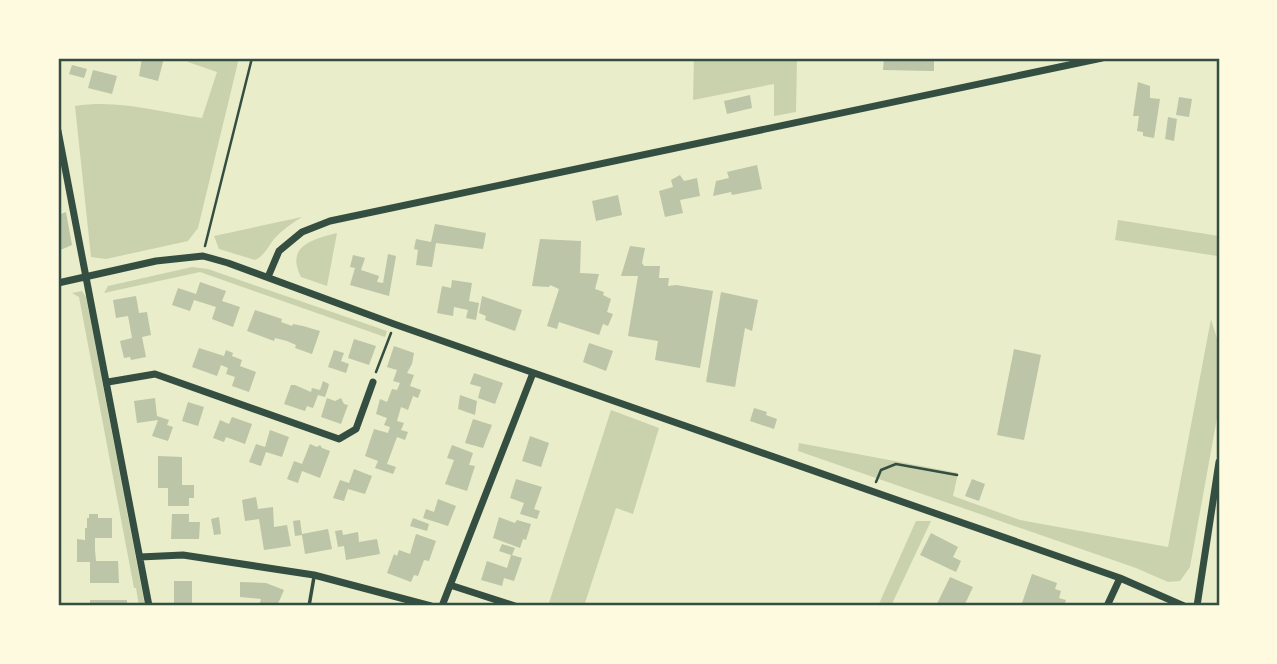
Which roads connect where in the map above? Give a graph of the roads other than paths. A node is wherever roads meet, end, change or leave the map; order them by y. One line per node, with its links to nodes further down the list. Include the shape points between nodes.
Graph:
1 (1102, 58): 4 (street, via 330,221 302,232 279,251)
2 (58, 131): 3 (street)
3 (87, 275): 4 (street, via 203,256); 5 (street); 7 (street)
4 (268, 277): 6 (street)
5 (58, 283)
6 (533, 373): 12 (street); 13 (street)
7 (108, 382): 8 (street, via 155,374 340,439 356,429); 10 (street)
8 (373, 382)
9 (1219, 462): 21 (street)
10 (140, 557): 11 (street, via 183,555); 14 (street)
11 (314, 575): 15 (lane); 16 (street)
12 (1120, 578): 19 (street); 20 (street)
13 (450, 585): 17 (street); 18 (street)
14 (149, 606)
15 (309, 606)
16 (431, 606)
17 (442, 606)
18 (515, 606)
19 (1107, 606)
20 (1184, 606)
21 (1197, 606)

